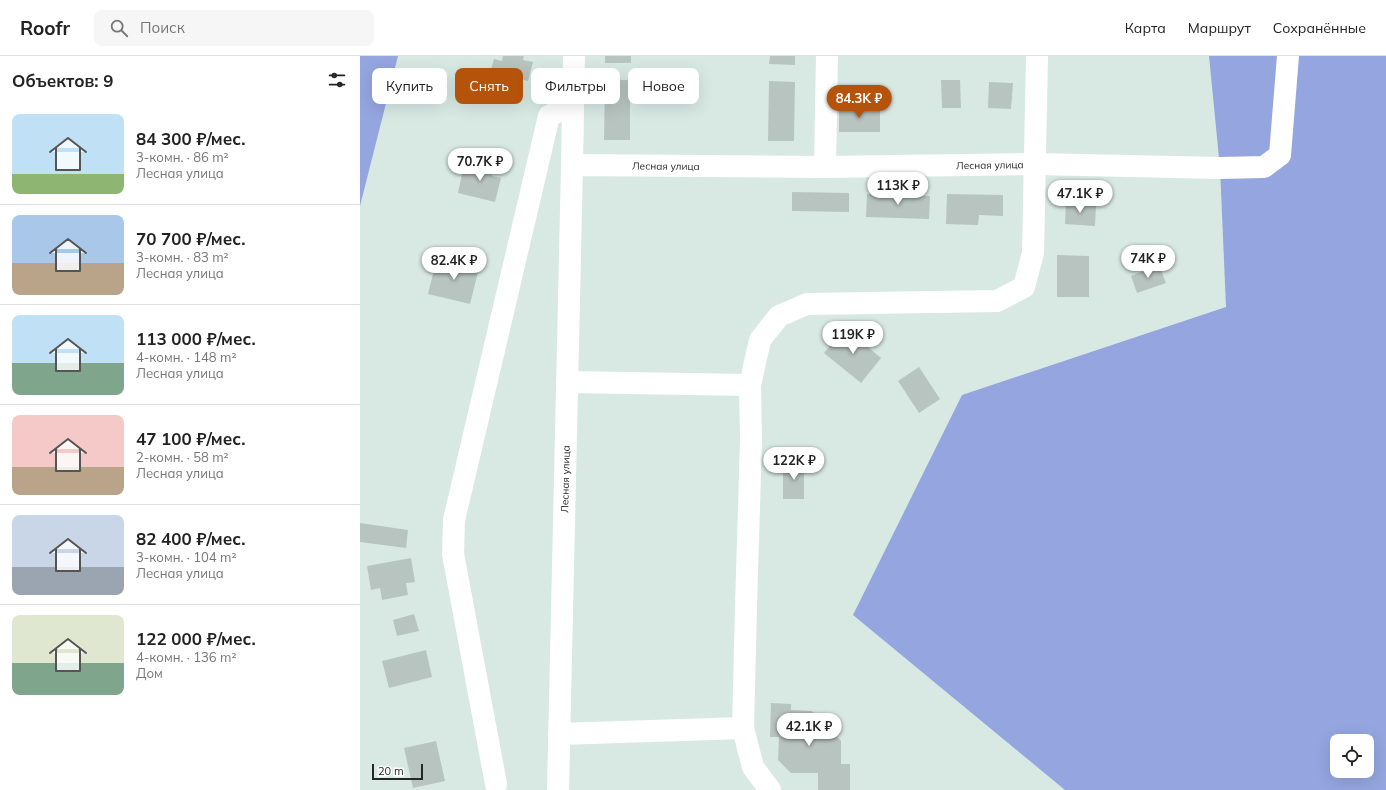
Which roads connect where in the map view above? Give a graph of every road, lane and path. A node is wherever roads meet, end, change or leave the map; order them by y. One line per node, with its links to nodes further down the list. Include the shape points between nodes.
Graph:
1 (574, 56): 5 (street)
2 (826, 56): 9 (street)
3 (1037, 56): 7 (street)
4 (1288, 56): 7 (street, Лесная улица, via 1280,156 1264,167)
5 (574, 68)
6 (573, 104): 8 (street); 14 (street, via 549,116 454,520 453,554)
7 (1036, 164): 9 (street, Лесная улица); 11 (street, via 1033,253 1024,287 997,300 807,304 779,316 760,340)
8 (572, 165): 9 (street, Лесная улица); 10 (street, Лесная улица)
9 (825, 167)
10 (567, 382): 11 (street); 13 (street, Лесная улица)
11 (750, 385): 12 (street)
12 (744, 728): 13 (street); 16 (street, via 753,767)
13 (559, 734): 15 (street, Лесная улица)
14 (496, 784)
15 (558, 790)
16 (770, 790)

